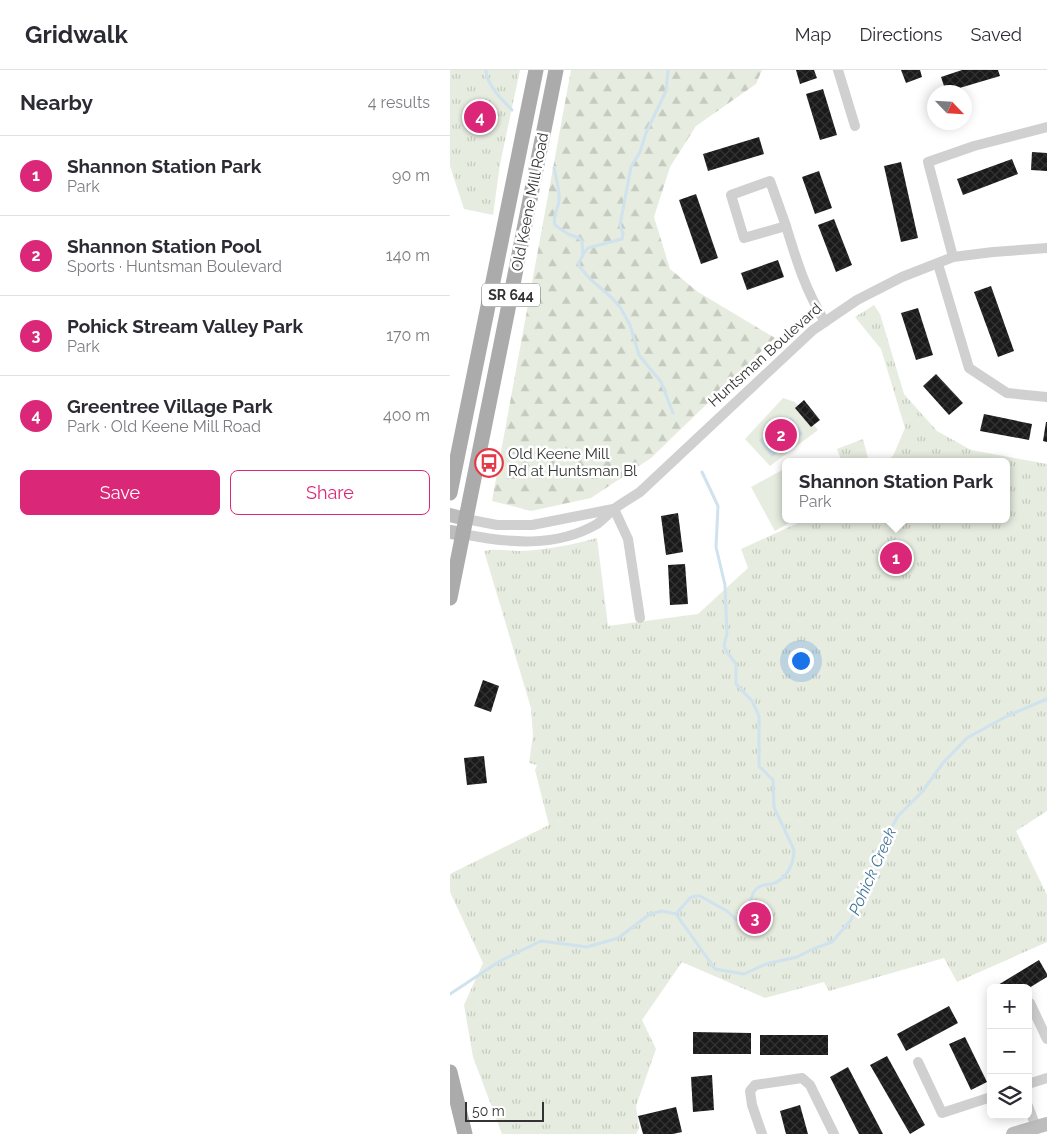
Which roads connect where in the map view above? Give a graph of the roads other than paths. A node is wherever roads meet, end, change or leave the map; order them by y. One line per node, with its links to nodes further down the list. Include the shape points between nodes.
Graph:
1 (536, 70): 12 (main road, Old Keene Mill Road / SR 644)
2 (556, 70): 15 (main road, Old Keene Mill Road / SR 644)
3 (838, 70): 4 (street)
4 (855, 126)
5 (1047, 127): 8 (street, via 928,162)
6 (786, 226): 6 (street, via 770,181 731,195 744,238); 10 (street, via 805,285)
7 (1047, 248): 8 (street, Huntsman Boulevard)
8 (953, 257): 9 (street, Huntsman Boulevard)
9 (938, 264): 10 (street, Huntsman Boulevard, via 878,288); 11 (street, via 968,368 1007,393)
10 (825, 322): 13 (street, Huntsman Boulevard, via 660,475)
11 (1047, 397)
12 (450, 493)
13 (614, 509): 15 (street, Huntsman Boulevard, via 532,525 497,525); 16 (street, Huntsman Boulevard, via 599,523 555,539 516,542); 18 (street, via 628,539)
14 (450, 516): 15 (street, Huntsman Boulevard)
15 (466, 519): 16 (main road, Old Keene Mill Road / SR 644)
16 (456, 533): 17 (main road, Old Keene Mill Road / SR 644)
17 (450, 598)
18 (640, 618)
19 (1032, 1006): 20 (street)
20 (1047, 1039)
21 (918, 1062): 25 (street, via 942,1112)
22 (450, 1072): 28 (main road)
23 (1047, 1078): 24 (street)
24 (1032, 1083)
25 (987, 1099)
26 (1032, 1112): 27 (street)
27 (1042, 1126): 31 (street)
28 (465, 1134)
29 (762, 1134): 30 (street, via 750,1091 755,1085 802,1078 810,1084)
30 (834, 1134)
31 (1013, 1134)

